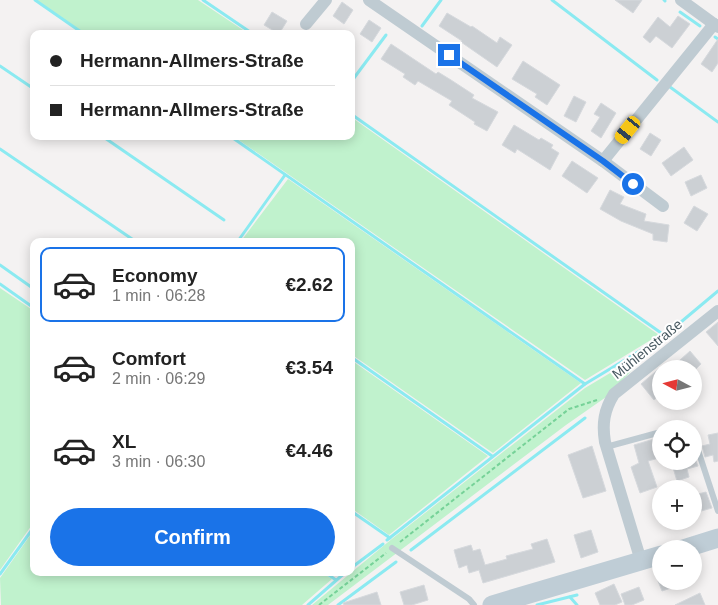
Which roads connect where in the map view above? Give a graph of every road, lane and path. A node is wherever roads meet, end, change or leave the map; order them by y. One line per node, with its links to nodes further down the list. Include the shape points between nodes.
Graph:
1 (326, 0): 4 (street)
2 (369, 0): 6 (street)
3 (681, 0): 5 (street)
4 (306, 24)
5 (716, 25): 6 (street)
6 (603, 161): 7 (street)
7 (663, 206)
8 (718, 311): 9 (street, Mühlenstraße, via 614,394)
9 (608, 403): 11 (street, via 603,427); 16 (path, via 600,399 569,409)
10 (652, 434): 11 (lane)
11 (606, 447): 18 (street)
12 (702, 462): 13 (lane)
13 (718, 510)
14 (718, 538): 15 (main road)
15 (702, 543)
16 (392, 548): 19 (path); 20 (lane)
17 (652, 558): 18 (main road)
18 (641, 561): 21 (main road)
19 (319, 605)
20 (474, 605)
21 (492, 605)

